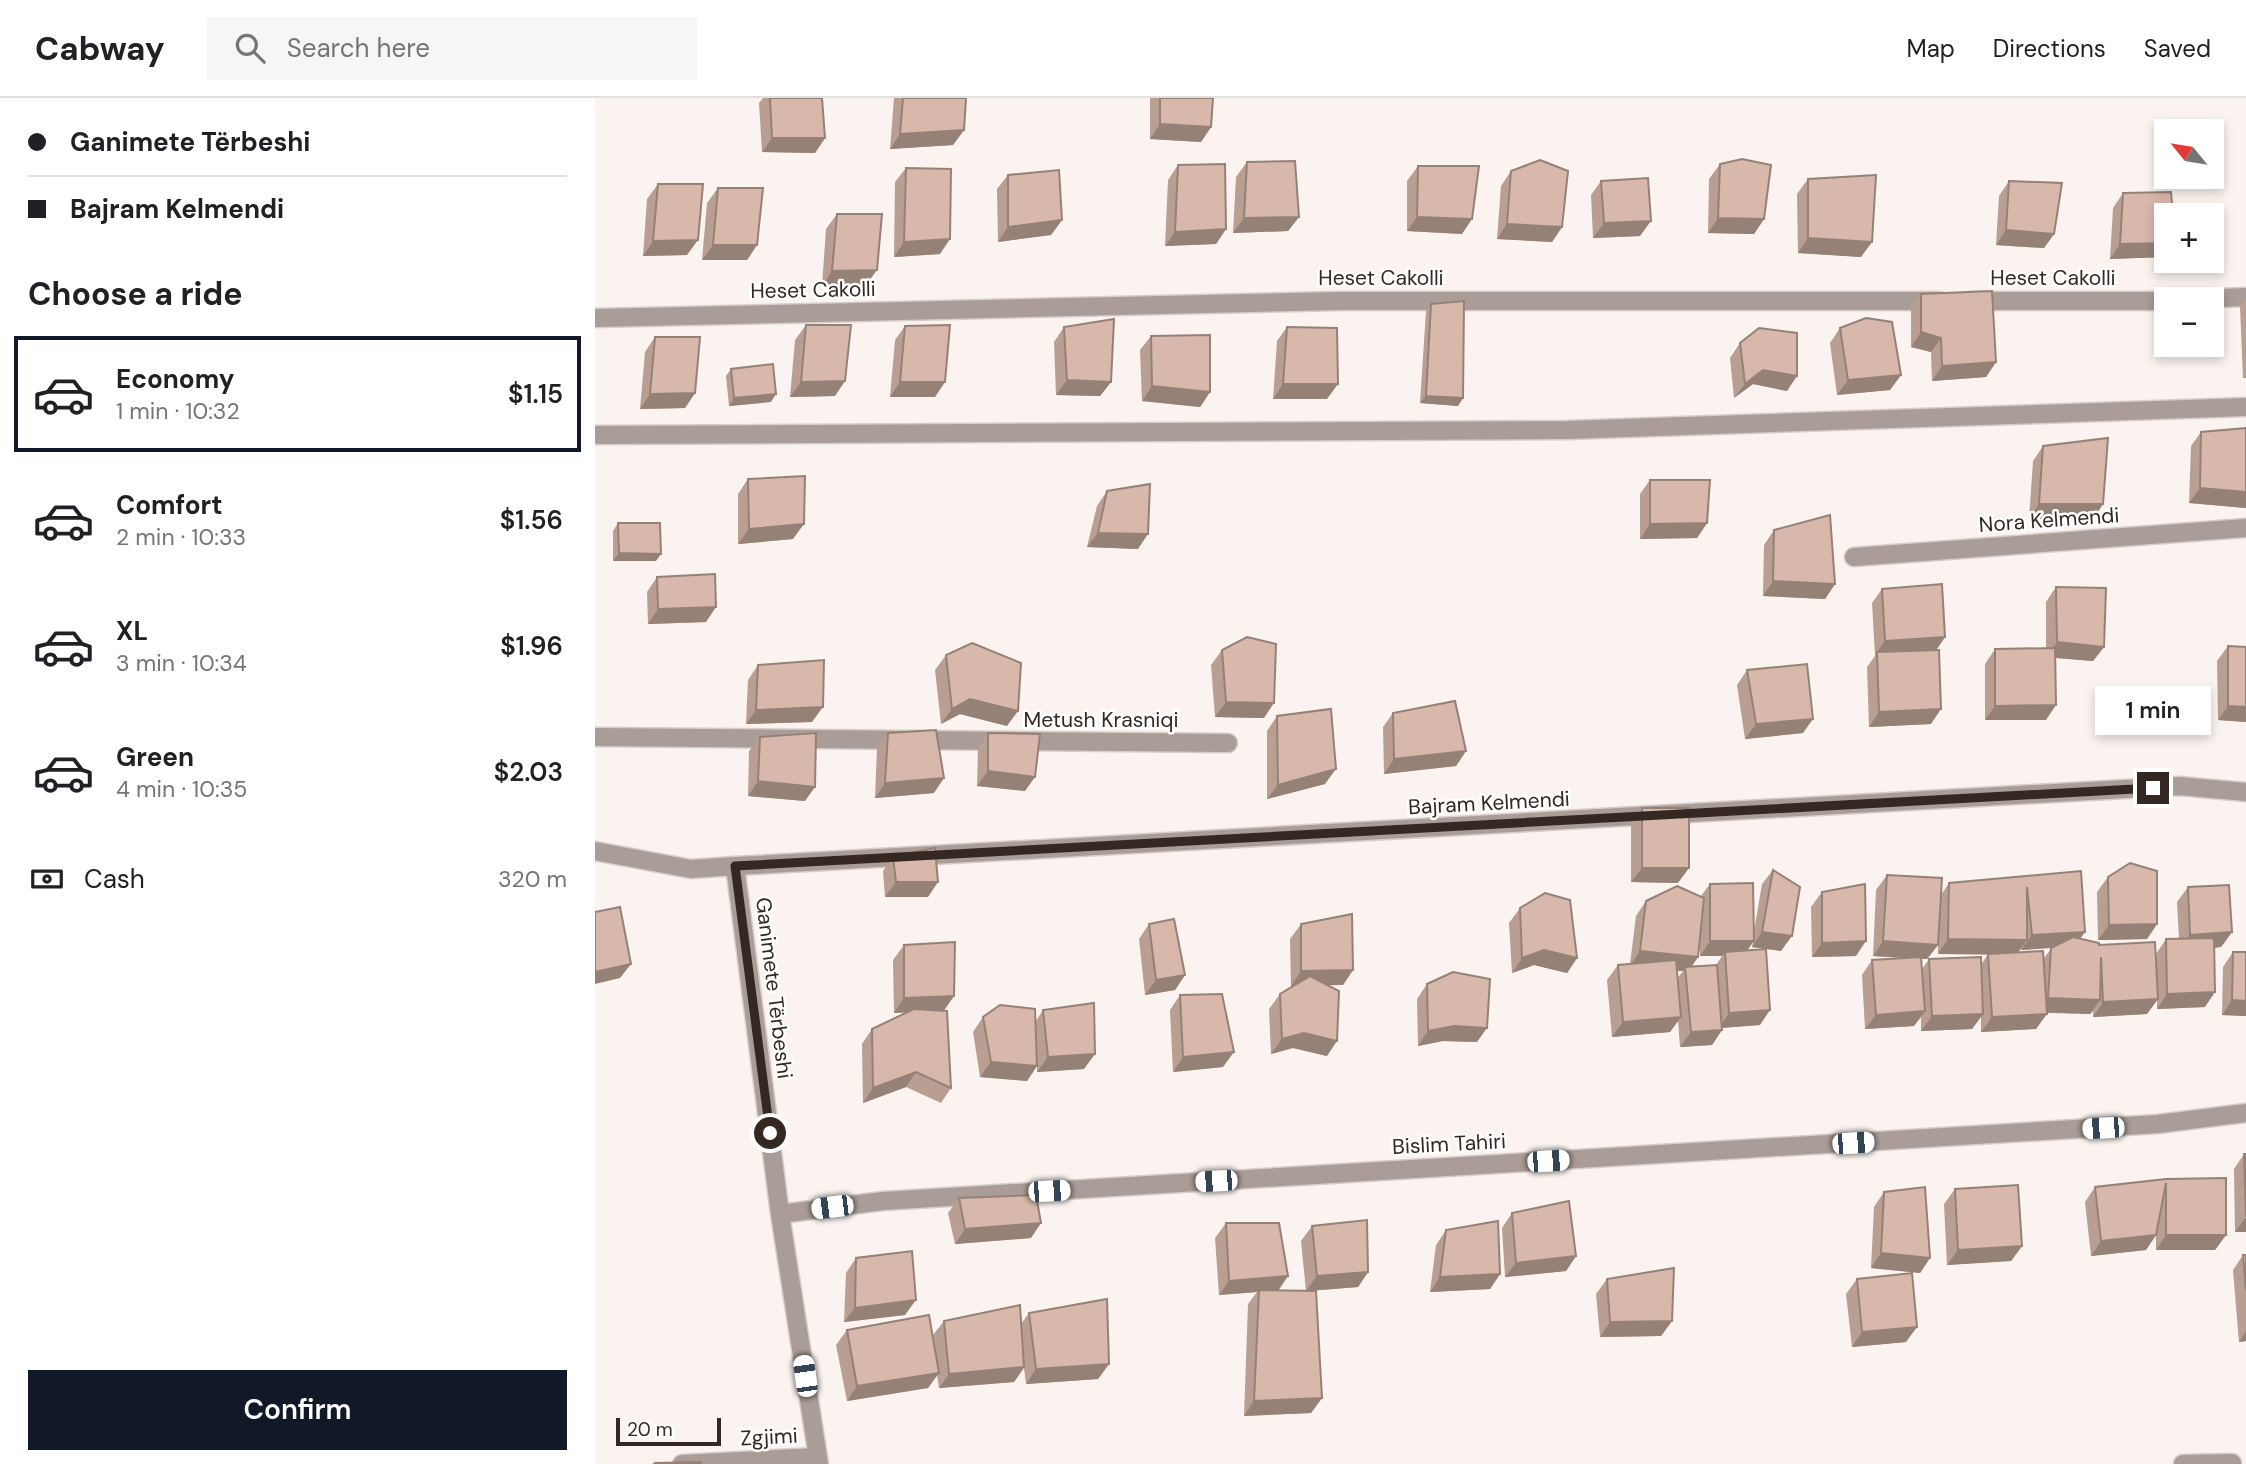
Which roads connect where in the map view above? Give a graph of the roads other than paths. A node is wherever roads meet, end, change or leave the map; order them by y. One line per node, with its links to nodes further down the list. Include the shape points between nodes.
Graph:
1 (2246, 297): 2 (street)
2 (2224, 298)
3 (2154, 301): 4 (street, Heset Cakolli, via 1352,301)
4 (595, 318)
5 (2246, 407): 6 (street, via 1567,430)
6 (595, 435)
7 (2246, 528): 8 (street, Nora Kelmendi)
8 (1854, 557)
9 (595, 737): 10 (street, Metush Krasniqi)
10 (1228, 743)
11 (2246, 792): 13 (street, Bajram Kelmendi, via 2179,786)
12 (595, 851): 13 (street, via 691,869)
13 (735, 866): 15 (street, Ganimete Tërbeshi)
14 (2246, 1114): 15 (street, Bislim Tahiri, via 2158,1124 883,1201)
15 (781, 1214): 16 (street, Ganimete Tërbeshi)
16 (818, 1461): 18 (street, Zgjimi)
17 (2232, 1463): 19 (street)
18 (682, 1464)
19 (2183, 1464)

